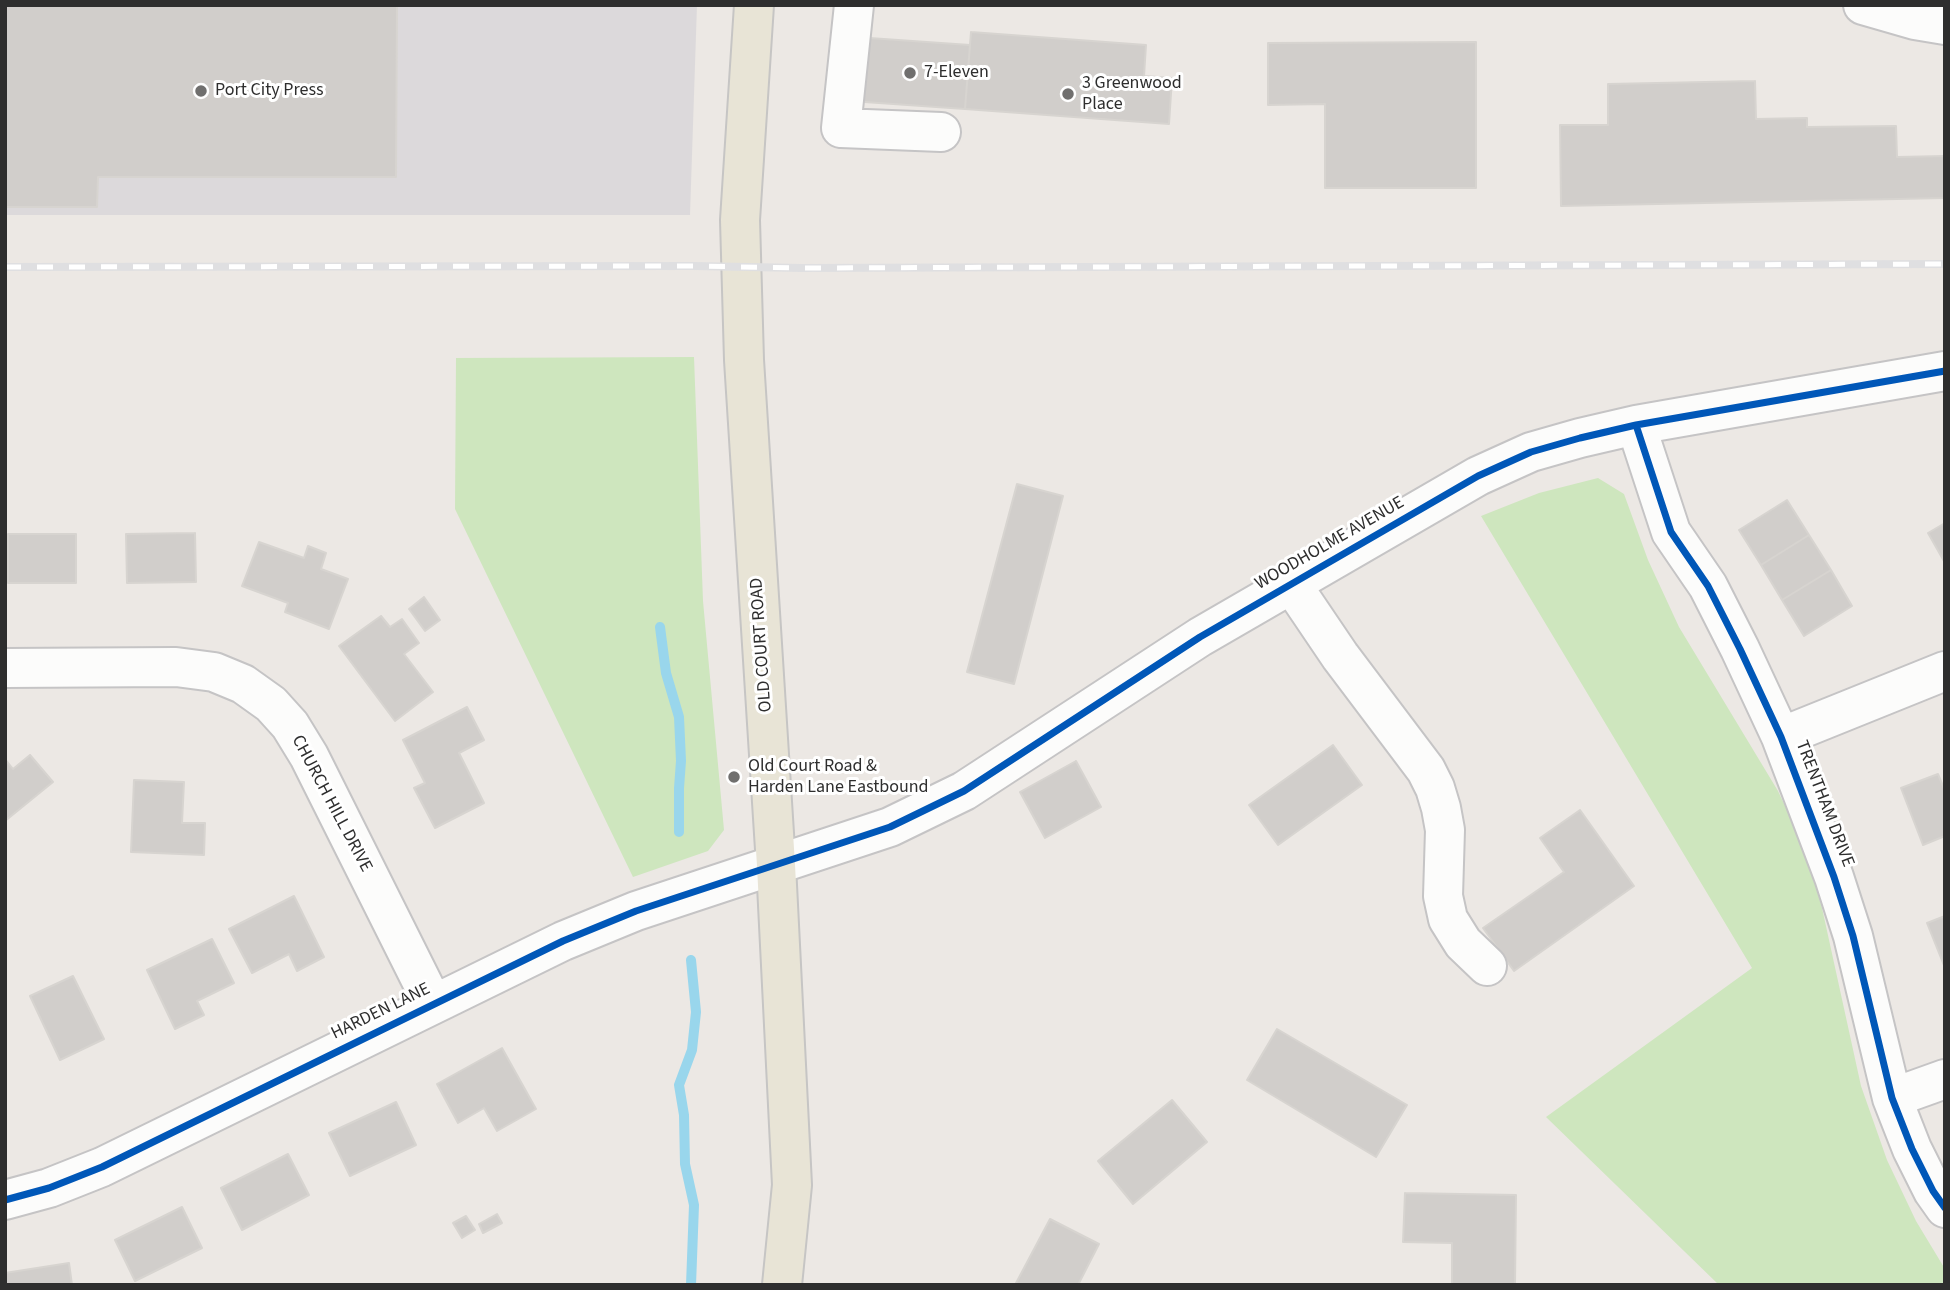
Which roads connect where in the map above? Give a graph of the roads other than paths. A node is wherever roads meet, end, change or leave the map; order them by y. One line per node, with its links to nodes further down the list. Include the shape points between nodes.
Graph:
1 (754, 5): 12 (main road, OLD COURT ROAD, via 740,220 744,360)
2 (854, 5): 5 (street, via 841,128)
3 (1863, 5): 4 (street)
4 (1945, 25)
5 (941, 132)
6 (1945, 371): 7 (street, WOODHOLME AVENUE)
7 (1636, 425): 8 (street, WOODHOLME AVENUE, via 1531,452 1478,476); 11 (street, TRENTHAM DRIVE, via 1671,532 1707,586)
8 (1292, 585): 12 (street, WOODHOLME AVENUE, via 1200,637 964,791 890,827); 13 (street, via 1426,770 1441,808 1443,896 1448,919 1463,943)
9 (5, 668): 14 (street, CHURCH HILL DRIVE, via 201,670 243,684 271,704 309,756)
10 (1945, 671): 11 (street)
11 (1781, 737): 16 (street, TRENTHAM DRIVE, via 1853,936)
12 (776, 865): 14 (street, HARDEN LANE, via 624,916); 19 (main road, OLD COURT ROAD, via 792,1185)
13 (1487, 966)
14 (433, 1004): 17 (street, HARDEN LANE, via 102,1167)
15 (1945, 1079): 16 (street)
16 (1892, 1098): 18 (street, TRENTHAM DRIVE, via 1912,1149)
17 (5, 1200)
18 (1945, 1208)
19 (782, 1285)

